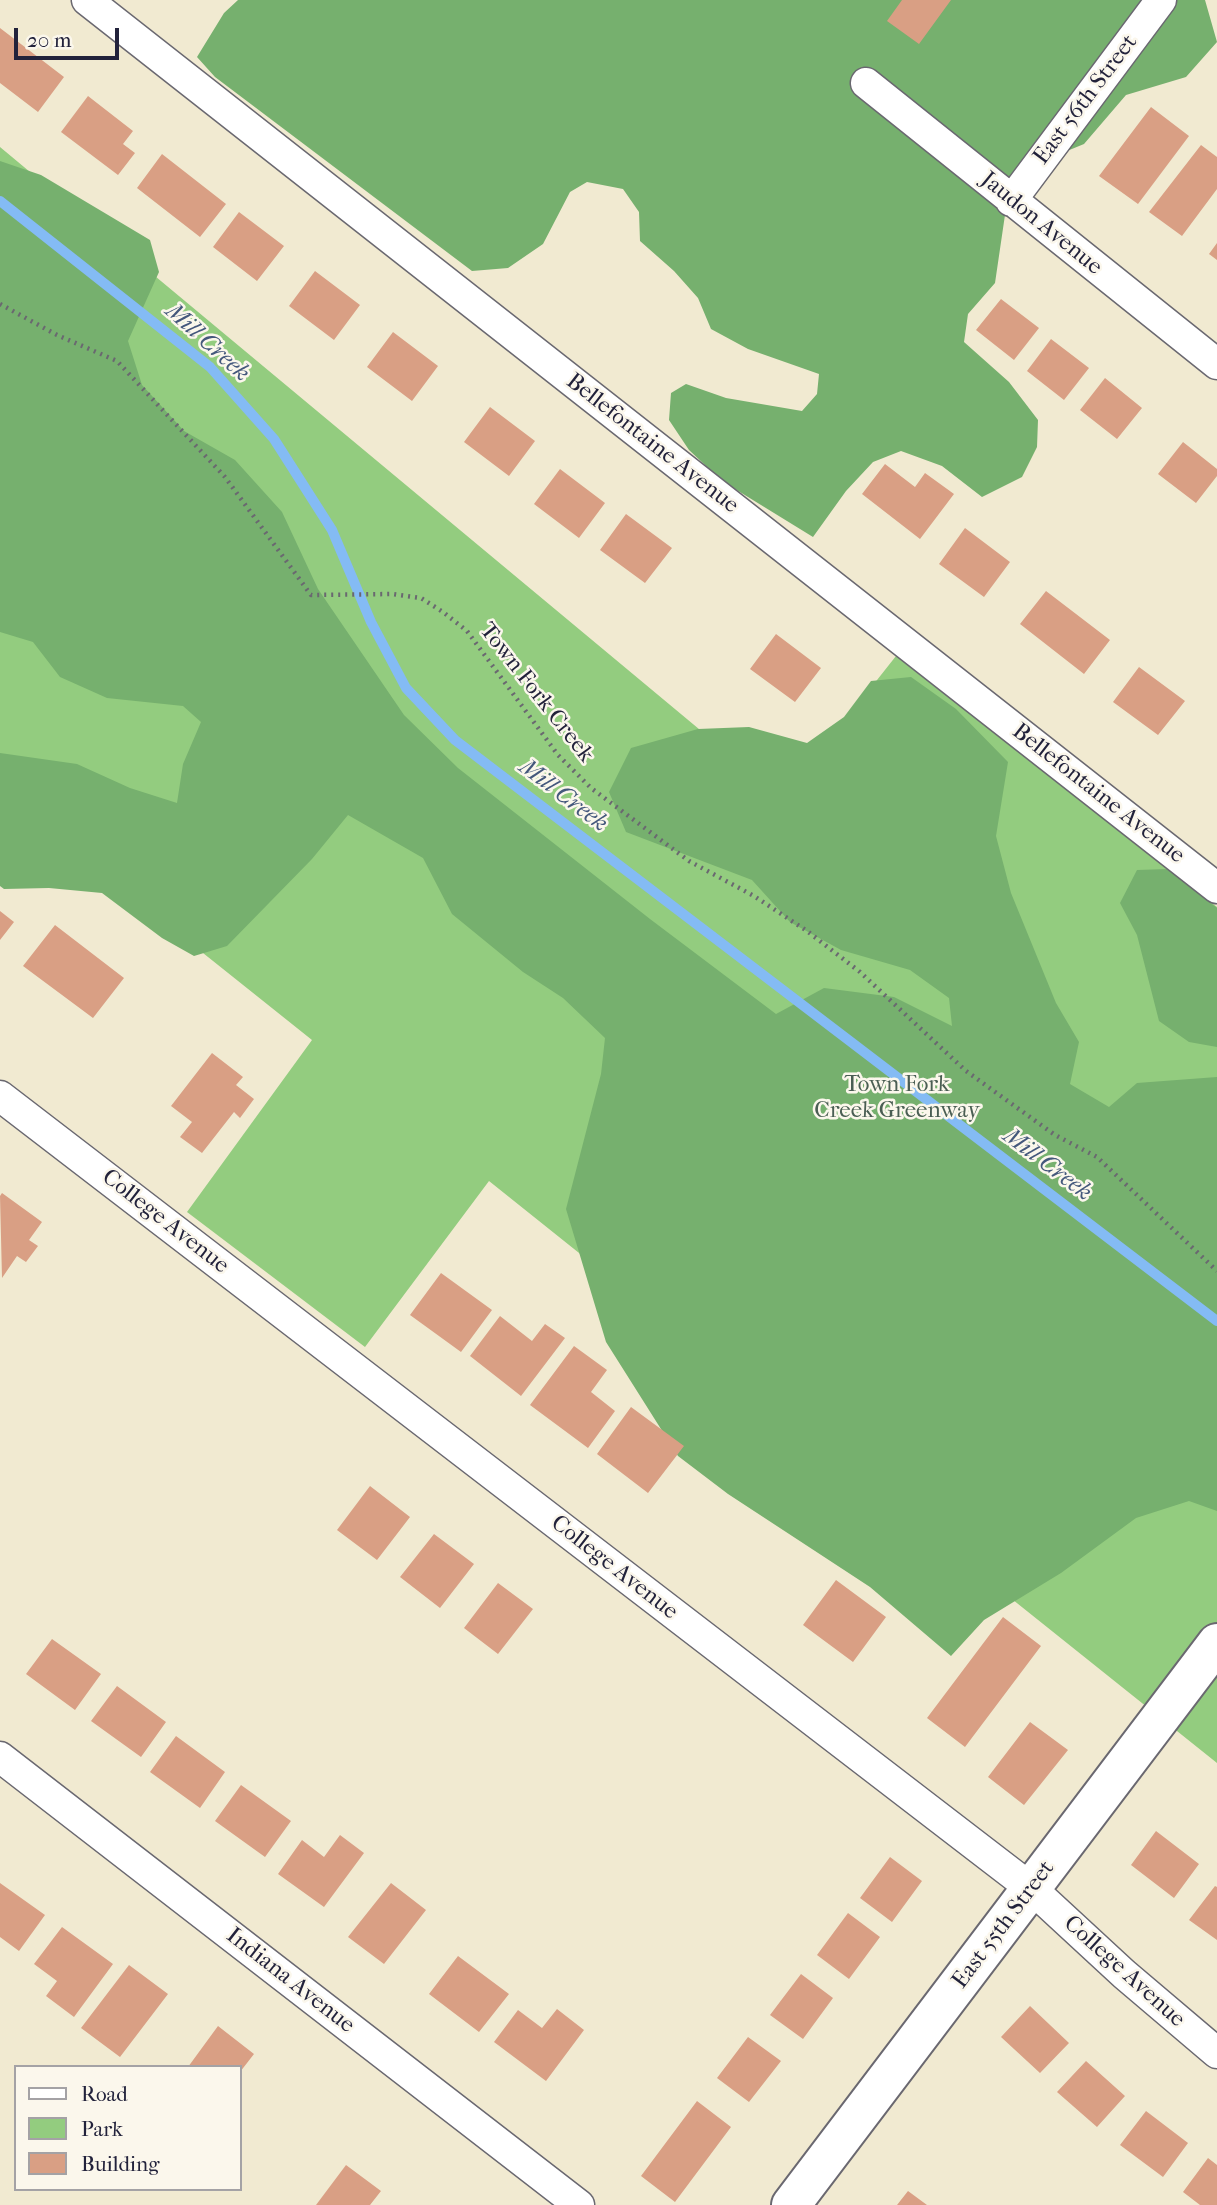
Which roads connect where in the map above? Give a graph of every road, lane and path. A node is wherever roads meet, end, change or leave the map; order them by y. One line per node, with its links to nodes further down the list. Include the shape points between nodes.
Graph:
1 (87, 0): 7 (street, Bellefontaine Avenue)
2 (1161, 0): 4 (street, East 56th Street)
3 (866, 83): 4 (street, Jaudon Avenue)
4 (1011, 201): 6 (street, Jaudon Avenue)
5 (0, 304): 9 (path, Town Fork Creek, via 117,361 225,477 311,595 421,598 467,631 558,755 591,788 689,861 807,931 860,972 966,1071 1055,1135 1097,1157)
6 (1217, 364)
7 (1217, 888)
8 (0, 1096): 12 (street, College Avenue)
9 (1217, 1271)
10 (1217, 1643): 12 (main road, East 55th Street)
11 (0, 1757): 14 (street, Indiana Avenue)
12 (1032, 1889): 13 (street, College Avenue); 15 (main road, East 55th Street)
13 (1217, 2053)
14 (579, 2205)
15 (791, 2205)

